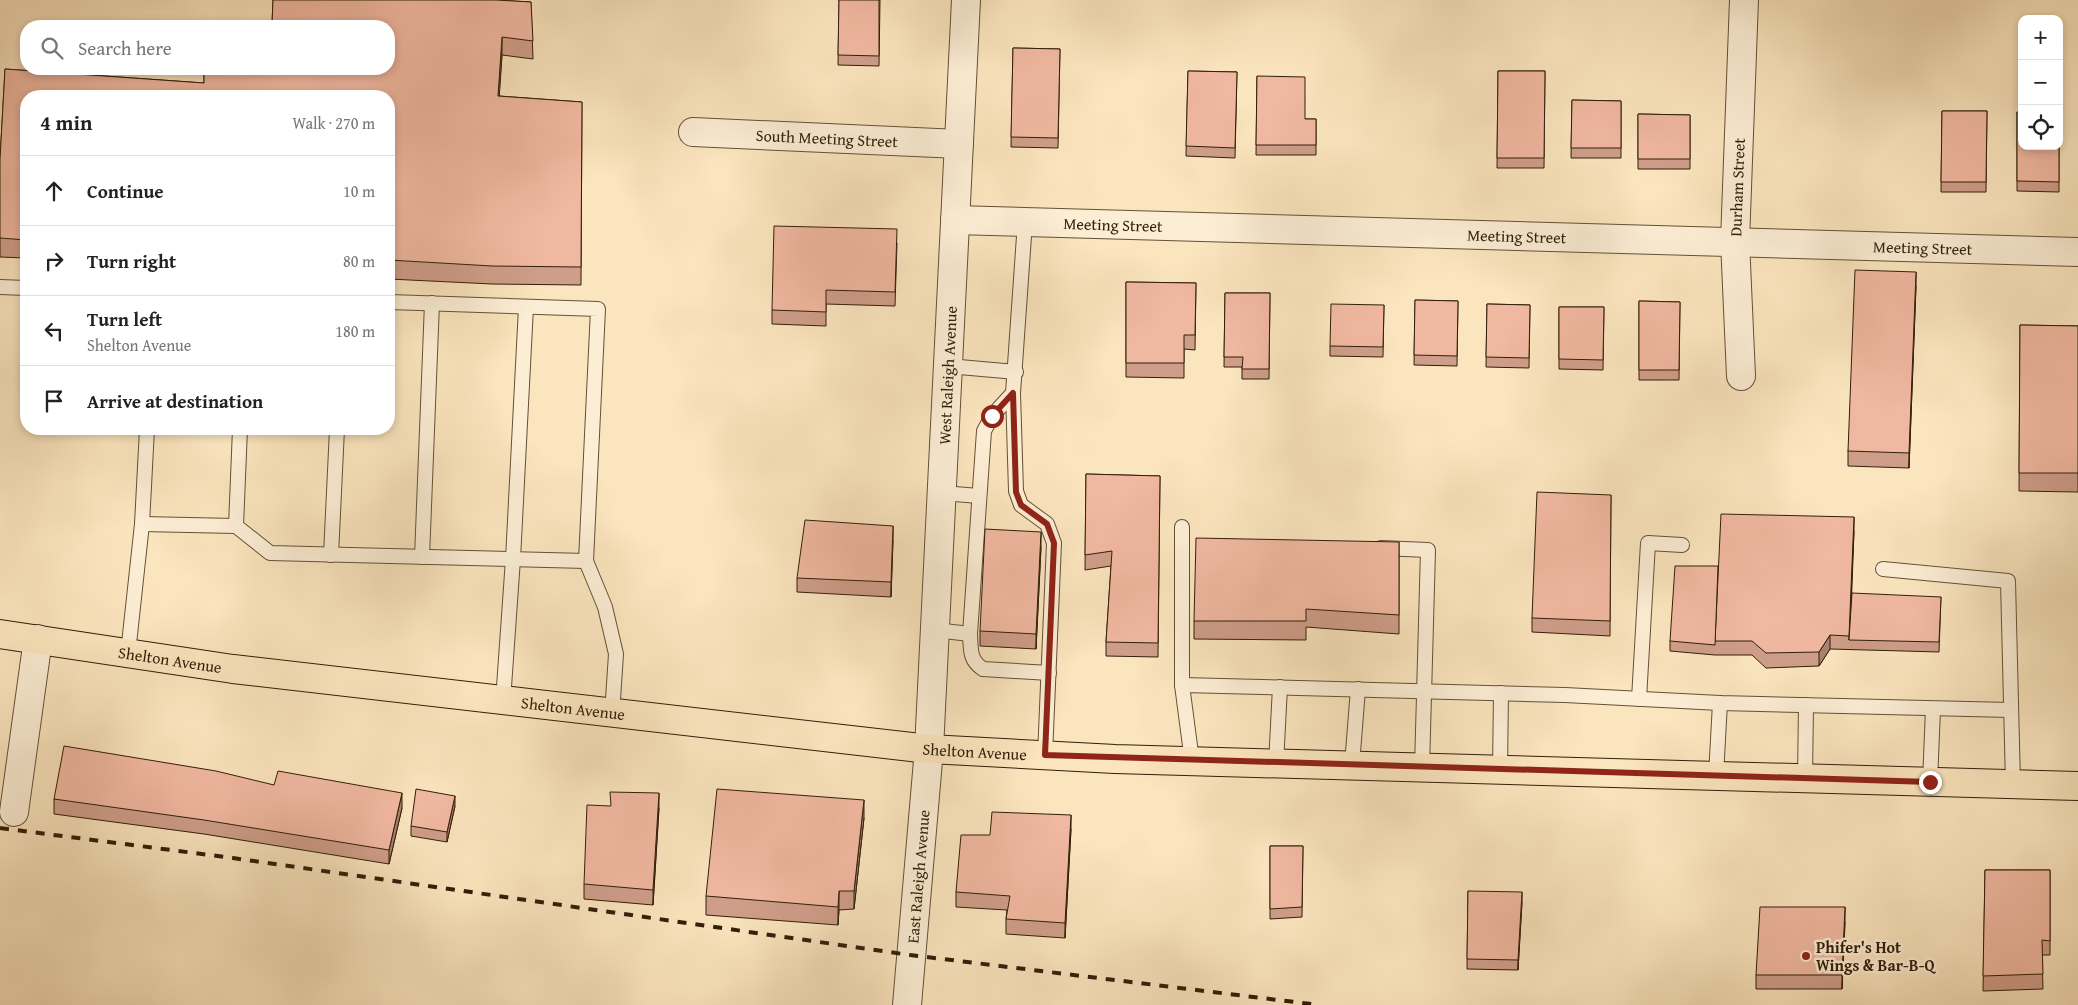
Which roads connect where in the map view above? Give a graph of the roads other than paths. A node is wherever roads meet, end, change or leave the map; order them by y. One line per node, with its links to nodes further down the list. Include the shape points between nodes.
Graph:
1 (966, 0): 4 (street, West Raleigh Avenue)
2 (1744, 0): 7 (street, Durham Street)
3 (693, 132): 4 (street, South Meeting Street)
4 (959, 144): 5 (street, West Raleigh Avenue)
5 (955, 220): 6 (street, Meeting Street); 14 (street, West Raleigh Avenue)
6 (1024, 222): 7 (street, Meeting Street); 15 (lane)
7 (1735, 241): 8 (street, Meeting Street); 16 (street, Durham Street)
8 (2078, 252)
9 (0, 288): 10 (lane)
10 (20, 288)
11 (395, 302): 12 (lane)
12 (432, 303): 13 (lane); 29 (lane)
13 (526, 307): 30 (lane); 31 (lane, via 598,309)
14 (948, 366): 15 (lane); 21 (street, West Raleigh Avenue)
15 (1016, 372): 17 (lane)
16 (1741, 376)
17 (1013, 393): 22 (lane, via 992,416 984,431); 38 (lane, via 1016,492 1021,505 1047,524 1054,543)
18 (147, 435): 23 (lane)
19 (240, 435): 24 (lane)
20 (337, 435): 28 (lane)
21 (942, 493): 22 (lane); 33 (street, West Raleigh Avenue)
22 (979, 496): 35 (lane)
23 (142, 524): 24 (lane); 37 (lane)
24 (236, 526): 28 (lane, via 270,552)
25 (1182, 527): 39 (lane)
26 (1682, 545): 44 (lane, via 1648,544)
27 (1363, 547): 42 (lane, via 1428,550)
28 (331, 554): 29 (lane)
29 (422, 557): 30 (lane)
30 (513, 559): 31 (lane); 45 (lane)
31 (586, 561): 50 (lane, via 605,607 616,654)
32 (1883, 569): 49 (lane, via 2008,581)
33 (936, 630): 35 (lane); 51 (street, West Raleigh Avenue)
34 (0, 634): 36 (main road, Shelton Avenue)
35 (970, 634): 38 (lane, via 971,657 983,669)
36 (38, 639): 37 (main road, Shelton Avenue); 63 (street)
37 (128, 653): 45 (main road, Shelton Avenue)
38 (1049, 673): 52 (lane)
39 (1182, 685): 40 (lane); 53 (lane)
40 (1280, 687): 41 (lane); 54 (lane)
41 (1358, 690): 42 (lane); 55 (lane)
42 (1424, 691): 43 (lane); 56 (lane)
43 (1501, 693): 44 (lane); 57 (lane)
44 (1639, 699): 46 (lane)
45 (503, 701): 50 (main road, Shelton Avenue)
46 (1720, 704): 47 (lane); 58 (lane)
47 (1806, 706): 48 (lane); 59 (lane)
48 (1933, 708): 49 (lane); 60 (lane)
49 (2011, 710): 61 (lane)
50 (612, 714): 51 (main road, Shelton Avenue)
51 (929, 749): 52 (main road, Shelton Avenue); 64 (street, East Raleigh Avenue)
52 (1045, 755): 53 (main road, Shelton Avenue)
53 (1192, 761): 54 (main road, Shelton Avenue)
54 (1276, 764): 55 (main road, Shelton Avenue)
55 (1352, 765): 56 (main road, Shelton Avenue)
56 (1422, 768): 57 (main road, Shelton Avenue)
57 (1500, 770): 58 (main road, Shelton Avenue)
58 (1716, 776): 59 (main road, Shelton Avenue)
59 (1805, 778): 60 (main road, Shelton Avenue)
60 (1930, 782): 61 (main road, Shelton Avenue)
61 (2013, 784): 62 (main road, Shelton Avenue)
62 (2078, 786)
63 (14, 812)
64 (907, 1005)

